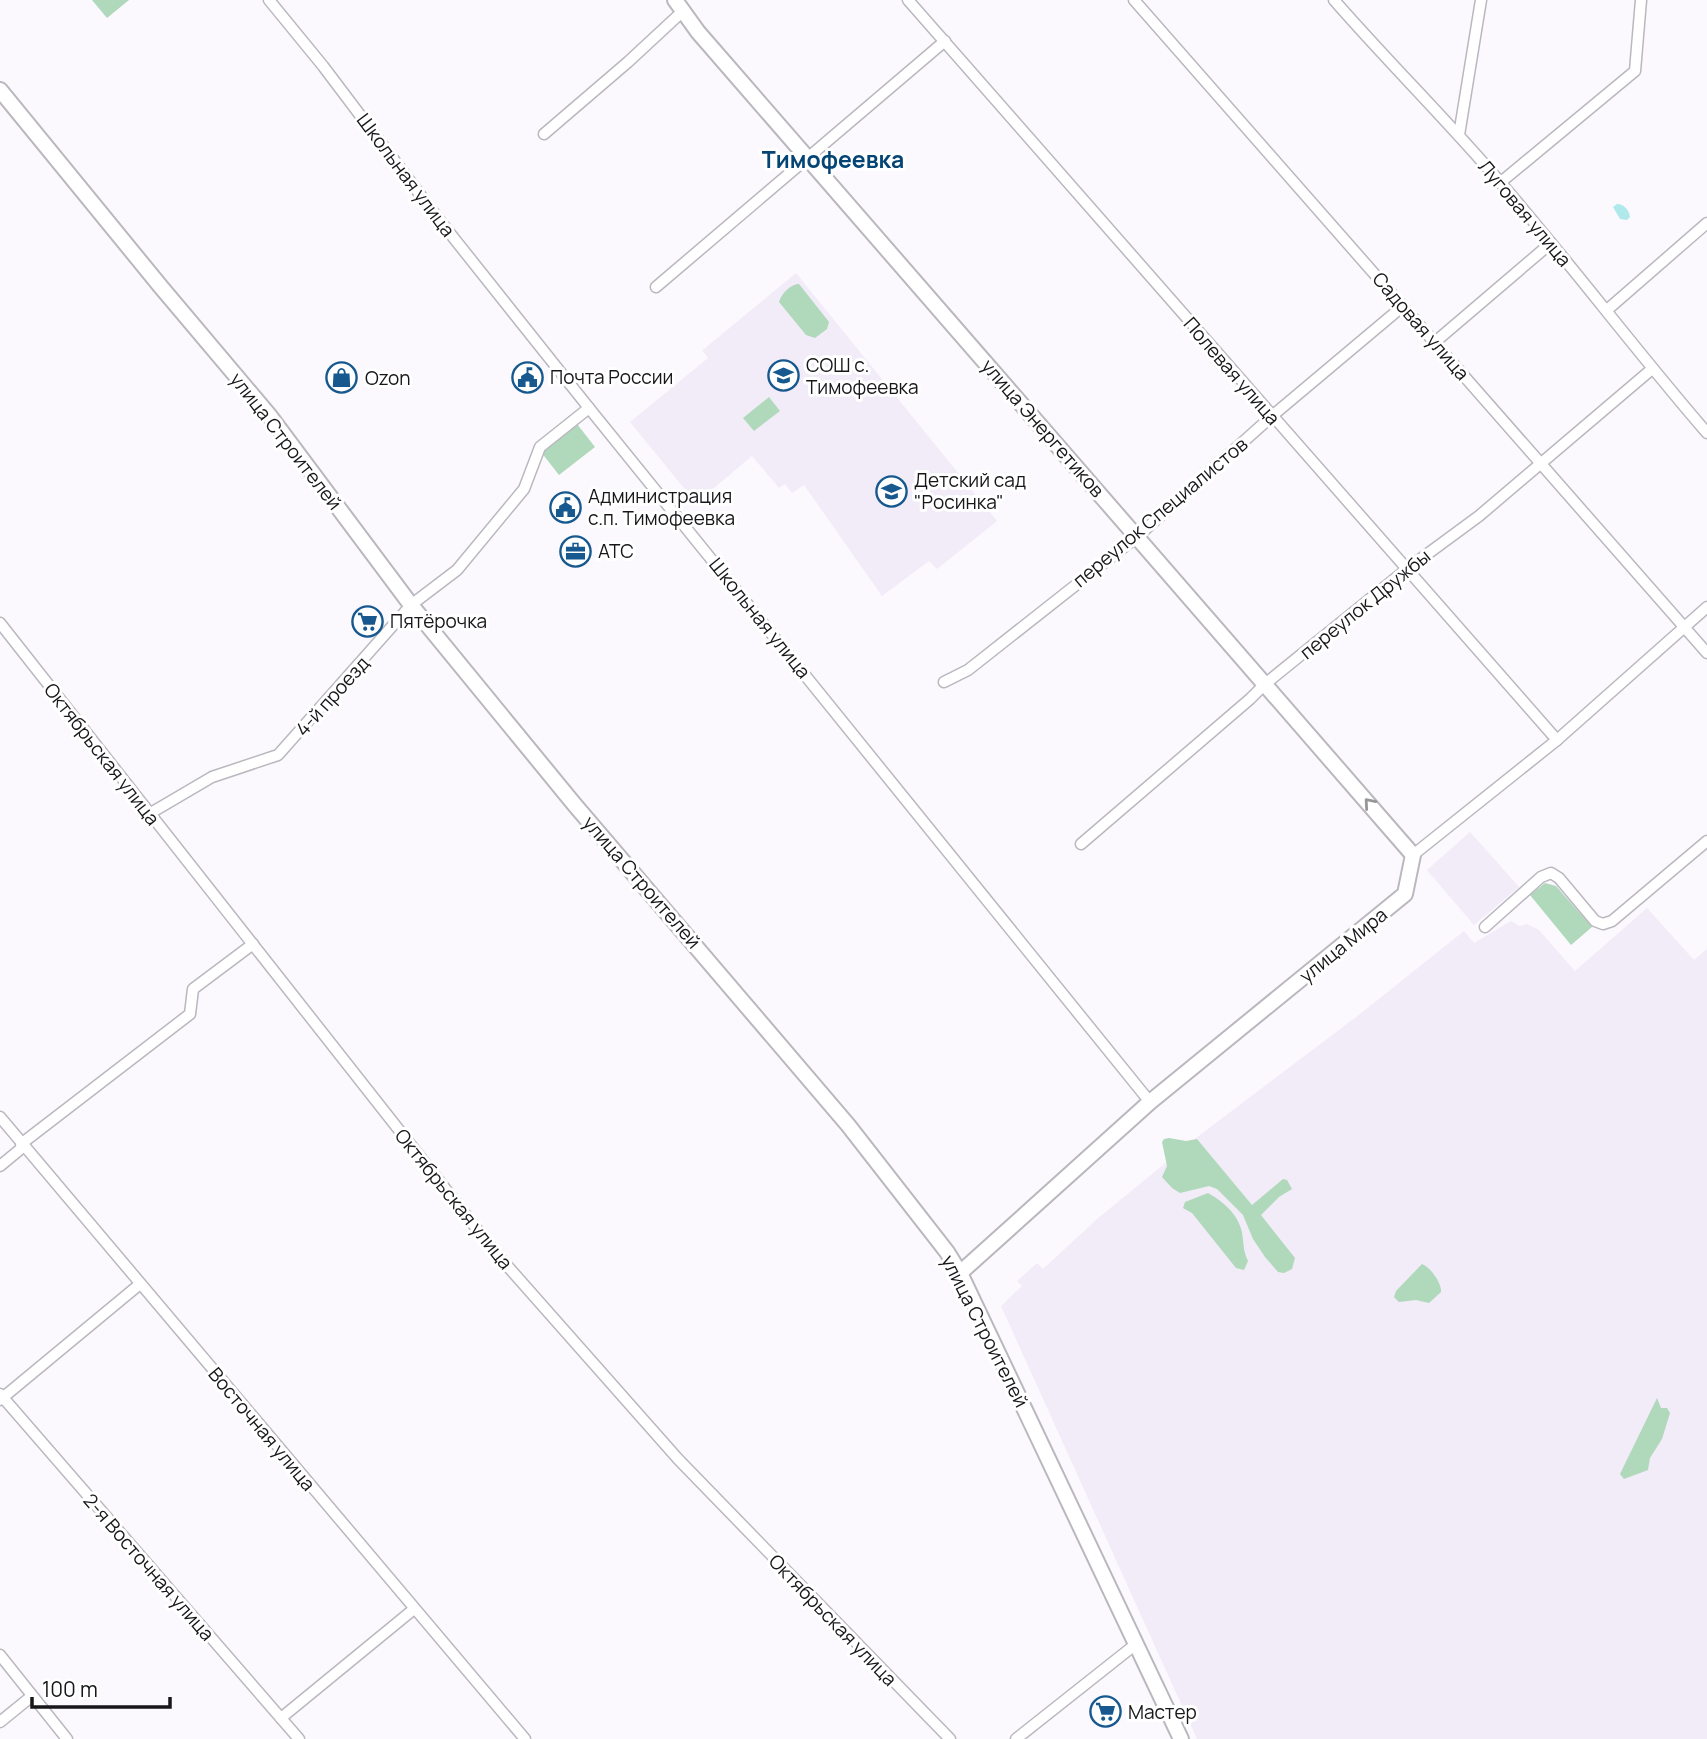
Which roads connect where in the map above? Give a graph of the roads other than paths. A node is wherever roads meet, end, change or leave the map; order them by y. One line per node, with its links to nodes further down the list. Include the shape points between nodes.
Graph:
1 (269, 0): 21 (street, Школьная улица)
2 (908, 0): 8 (street, Полевая улица)
3 (1134, 0): 17 (street, Садовая улица)
4 (1334, 0): 11 (street, Луговая улица)
5 (1480, 0): 11 (street)
6 (1642, 0): 13 (street, via 1635,71)
7 (679, 5): 10 (street, via 628,62); 12 (main road, улица Энергетиков)
8 (945, 41): 12 (street); 22 (street, Полевая улица)
9 (0, 90): 27 (main road, улица Строителей, via 269,415)
10 (544, 134)
11 (1459, 135): 13 (street, Луговая улица)
12 (807, 158): 16 (street); 25 (main road, улица Энергетиков)
13 (1501, 183): 15 (street, Луговая улица)
14 (1707, 223): 18 (street)
15 (1551, 243): 18 (street, Луговая улица); 19 (street)
16 (656, 287)
17 (1403, 306): 19 (street, Садовая улица); 22 (street, переулок Специалистов)
18 (1607, 310): 20 (street, Луговая улица)
19 (1435, 342): 24 (street, Садовая улица)
20 (1652, 369): 23 (street, Луговая улица); 24 (street, переулок Дружбы)
21 (589, 408): 27 (street, 4-й проезд, via 540,447 524,489 457,570); 41 (street, Школьная улица)
22 (1272, 416): 25 (street, переулок Специалистов); 26 (street, Полевая улица)
23 (1707, 433)
24 (1541, 463): 26 (street, переулок Дружбы); 30 (street, Садовая улица)
25 (1138, 536): 32 (street, переулок Специалистов, via 968,670); 33 (main road, улица Энергетиков)
26 (1407, 569): 33 (street, переулок Дружбы); 34 (street, Полевая улица)
27 (411, 605): 35 (street, 4-й проезд, via 278,755 212,777); 45 (main road, улица Строителей, via 848,1125)
28 (1707, 607): 30 (street)
29 (0, 623): 35 (street, Октябрьская улица)
30 (1685, 628): 31 (street, Садовая улица); 34 (street)
31 (1707, 653)
32 (944, 682)
33 (1265, 684): 37 (street, переулок Дружбы); 38 (main road, улица Энергетиков, one-way to 33)
34 (1557, 740): 38 (street)
35 (149, 814): 40 (street, Октябрьская улица)
36 (1707, 841): 39 (street, via 1612,921 1595,921 1551,873)
37 (1082, 845)
38 (1413, 855): 41 (main road, улица Мира, via 1405,894)
39 (1485, 927)
40 (253, 944): 43 (street, via 193,989 190,1014); 57 (street, Октябрьская улица, via 495,1252 678,1459)
41 (1150, 1102): 45 (main road, улица Мира)
42 (0, 1117): 43 (street, Восточная улица)
43 (22, 1145): 44 (street); 46 (street, Восточная улица)
44 (0, 1166)
45 (960, 1273): 49 (main road, улица Строителей)
46 (140, 1284): 47 (street); 48 (street, Восточная улица)
47 (1, 1397): 52 (street, 2-я Восточная улица)
48 (414, 1609): 52 (street); 56 (street, Восточная улица)
49 (1136, 1644): 58 (street); 59 (main road, улица Строителей)
50 (0, 1655): 51 (street)
51 (32, 1696): 53 (street); 54 (street)
52 (281, 1718): 55 (street, 2-я Восточная улица)
53 (0, 1722)
54 (67, 1739)
55 (299, 1739)
56 (525, 1739)
57 (950, 1739)
58 (1016, 1739)
59 (1181, 1739)

